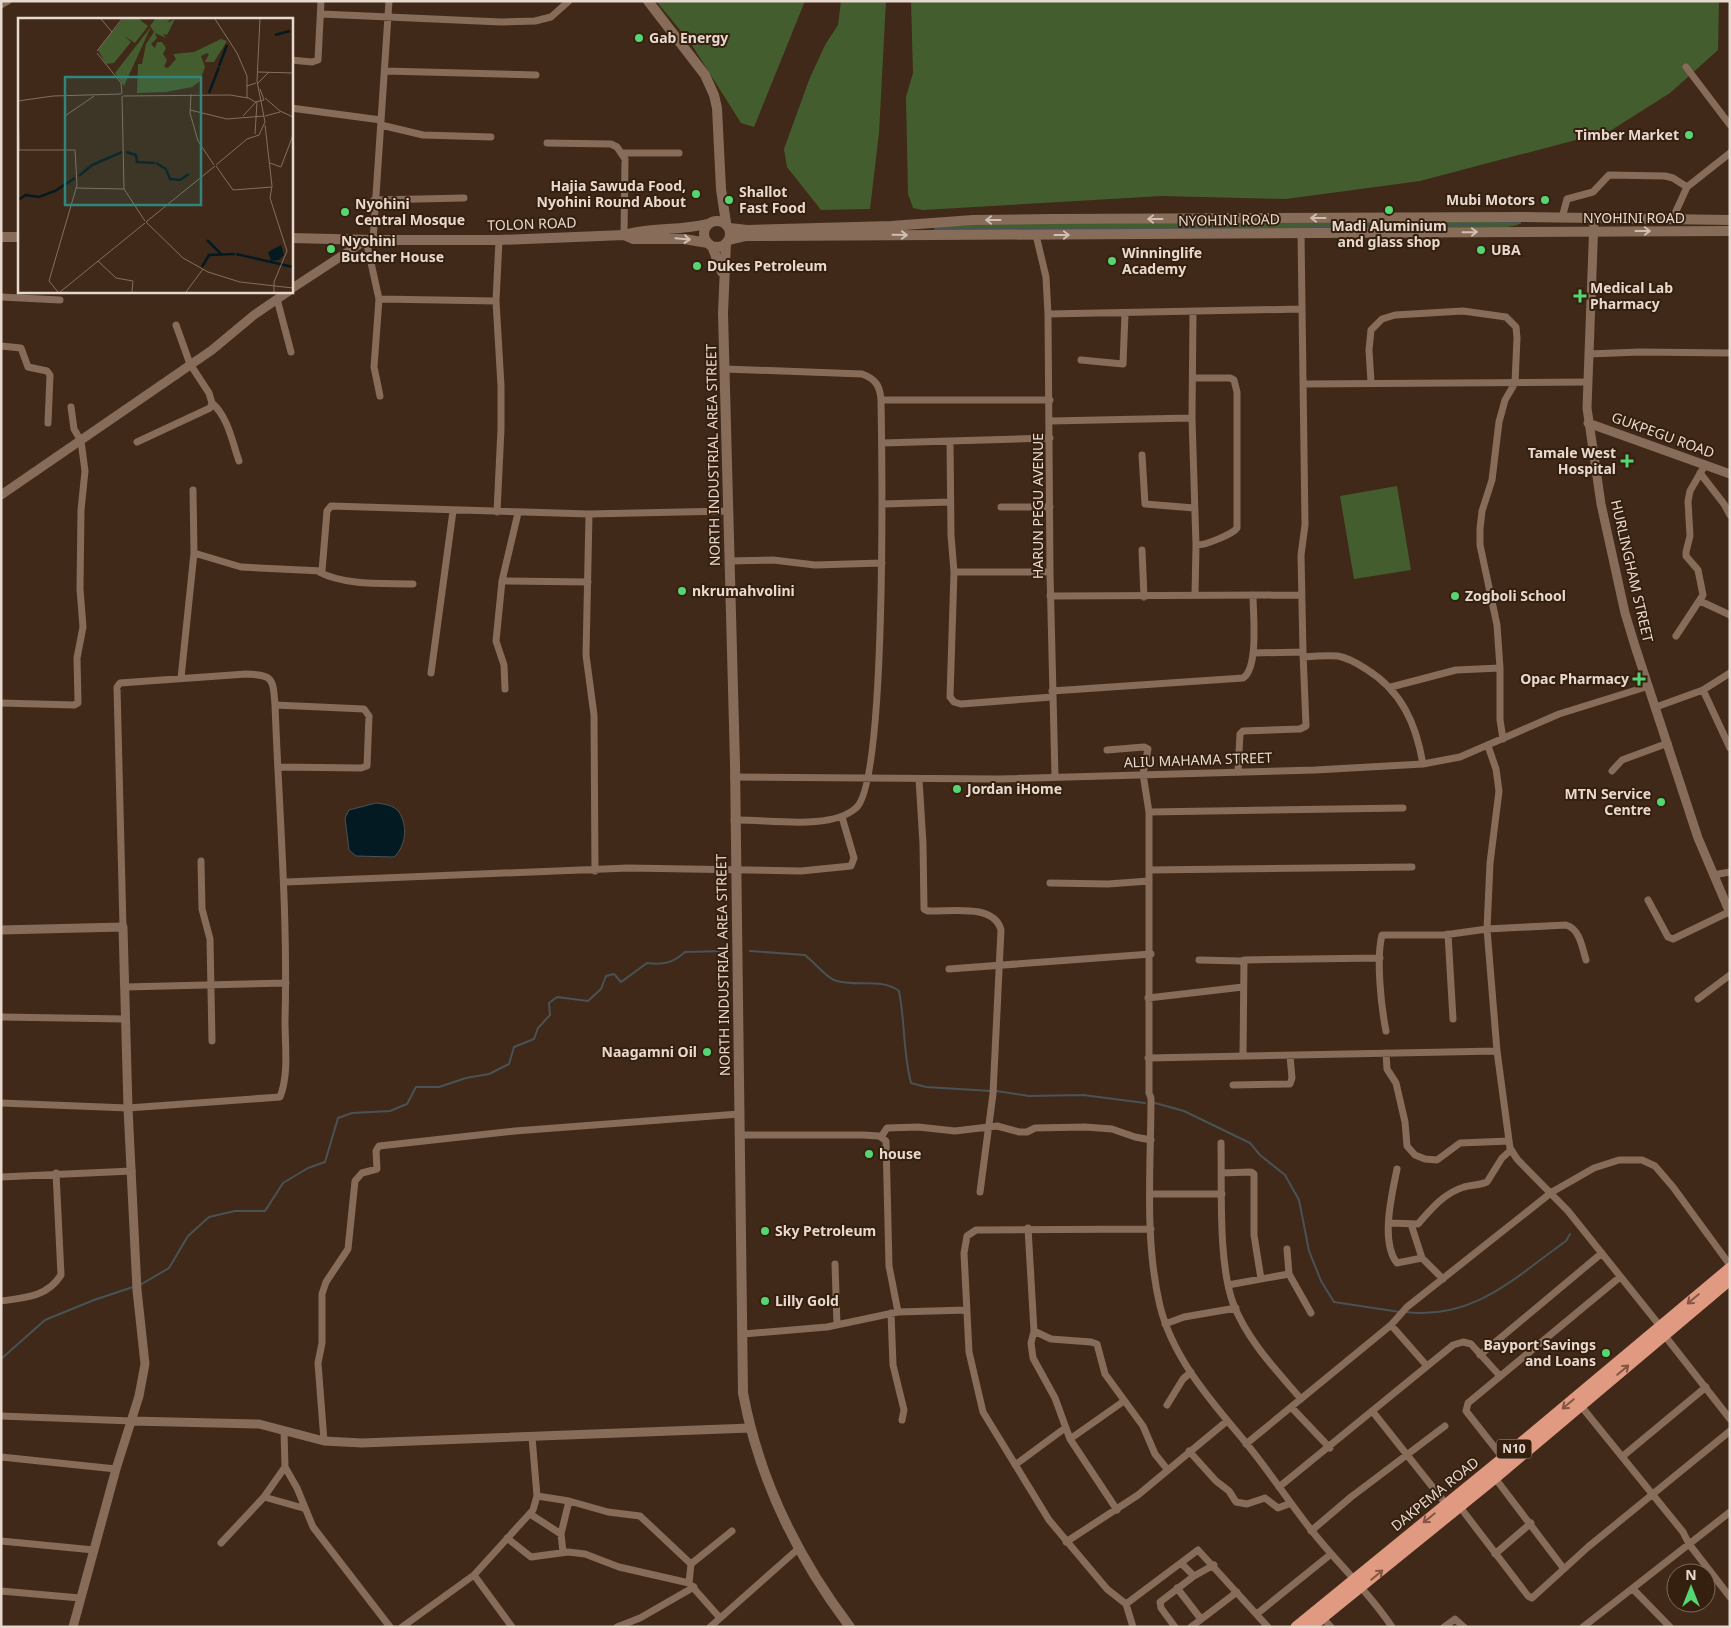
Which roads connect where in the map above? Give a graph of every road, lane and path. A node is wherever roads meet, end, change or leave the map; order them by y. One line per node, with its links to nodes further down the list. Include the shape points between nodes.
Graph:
1 (8, 1): 6 (street)
2 (321, 1): 7 (street)
3 (389, 1): 8 (street)
4 (569, 1): 8 (street, via 552,18 535,21)
5 (648, 1): 22 (main road, via 711,86 717,108)
6 (1, 5)
7 (321, 14): 8 (street); 9 (street, via 318,60)
8 (389, 18): 11 (street)
9 (292, 60)
10 (1686, 67): 15 (street)
11 (385, 71): 12 (street); 14 (street)
12 (536, 76)
13 (292, 108): 14 (street)
14 (381, 122): 16 (street, via 423,135); 24 (street)
15 (1730, 125)
16 (490, 137)
17 (546, 142): 18 (street, via 611,144)
18 (622, 153): 19 (street); 36 (street, via 625,159)
19 (679, 153)
20 (1730, 153): 21 (street)
21 (1687, 187): 26 (street, via 1665,176 1609,176 1593,192 1567,199); 28 (street)
22 (721, 189): 30 (main road); 31 (main road)
23 (464, 198): 24 (street)
24 (374, 200): 41 (street)
25 (1524, 217): 26 (main road, NYOHINI ROAD); 31 (main road, NYOHINI ROAD, one-way to 31, via 982,220 747,230); 33 (main road, via 1529,225)
26 (1562, 218): 27 (main road, NYOHINI ROAD)
27 (1594, 219): 28 (main road, NYOHINI ROAD); 34 (street, HURLINGHAM STREET)
28 (1672, 220): 29 (main road, NYOHINI ROAD)
29 (1730, 220)
30 (709, 223): 31 (main road, via 719,220); 36 (main road); 44 (main road, via 704,235)
31 (728, 225): 43 (main road)
32 (1730, 231): 34 (main road, NYOHINI ROAD, one-way to 32)
33 (1523, 232): 34 (main road, NYOHINI ROAD); 35 (main road, NYOHINI ROAD, one-way to 33)
34 (1594, 232): 60 (street, HURLINGHAM STREET)
35 (1301, 233): 37 (main road, NYOHINI ROAD, one-way to 35); 53 (street)
36 (624, 235): 42 (main road, TOLON ROAD); 44 (main road, one-way to 44, via 632,239 684,239)
37 (1036, 235): 43 (main road, NYOHINI ROAD, one-way to 37, via 746,236); 55 (street, HARUN PEGU AVENUE, via 1046,277)
38 (18, 237): 39 (main road)
39 (1, 238)
40 (292, 238): 41 (main road, TOLON ROAD)
41 (370, 240): 42 (main road, TOLON ROAD); 46 (street); 50 (street)
42 (500, 240): 52 (street)
43 (728, 242): 44 (main road, via 719,247); 45 (main road, NORTH INDUSTRIAL AREA STREET)
44 (710, 245): 45 (main road, NORTH INDUSTRIAL AREA STREET)
45 (724, 277): 64 (main road, NORTH INDUSTRIAL AREA STREET)
46 (292, 289)
47 (287, 292): 49 (street)
48 (1, 297): 51 (street)
49 (277, 299): 59 (street); 63 (street)
50 (379, 299): 52 (street); 70 (street, via 374,367)
51 (60, 300)
52 (496, 301): 98 (street, via 501,412)
53 (1302, 308): 54 (street); 69 (street)
54 (1193, 313): 56 (street); 65 (street)
55 (1048, 314): 56 (street); 72 (street, HARUN PEGU AVENUE)
56 (1125, 314): 62 (street, via 1123,364)
57 (176, 325): 63 (street)
58 (1, 346): 77 (street, via 21,348 28,367 47,371 50,375)
59 (291, 352)
60 (1588, 354): 61 (street); 67 (street, HURLINGHAM STREET)
61 (1730, 354)
62 (1082, 360)
63 (190, 364): 73 (street); 80 (street)
64 (725, 369): 71 (street, via 862,374 876,381 881,388); 97 (main road, NORTH INDUSTRIAL AREA STREET)
65 (1193, 378): 75 (street); 102 (street, via 1230,378 1238,392 1237,528 1232,534)
66 (1371, 382): 68 (street); 68 (street, via 1369,341 1374,325 1395,315 1463,311 1506,317 1512,321 1518,338); 69 (street)
67 (1588, 382): 68 (street); 78 (street, HURLINGHAM STREET)
68 (1515, 383): 123 (street, via 1505,400 1499,422 1492,480 1480,529 1480,545 1497,625)
69 (1304, 384): 115 (street)
70 (380, 396)
71 (882, 400): 72 (street); 83 (street)
72 (1050, 400): 76 (street, HARUN PEGU AVENUE)
73 (212, 402): 82 (street, via 210,408); 85 (street, via 231,434)
74 (71, 407): 80 (street, via 74,429)
75 (1192, 418): 76 (street); 95 (street)
76 (1050, 421): 79 (street, HARUN PEGU AVENUE)
77 (48, 423)
78 (1588, 423): 86 (street, GUKPEGU ROAD); 127 (street, HURLINGHAM STREET, via 1601,504 1625,613)
79 (1050, 438): 81 (street); 94 (street, HARUN PEGU AVENUE)
80 (81, 441): 90 (street); 132 (street, via 85,471 81,510 83,627 77,658 78,703)
81 (950, 441): 83 (street); 91 (street)
82 (136, 442)
83 (882, 443): 92 (street)
84 (1142, 455): 95 (street, via 1145,504)
85 (239, 461)
86 (1705, 465): 87 (street); 88 (street, GUKPEGU ROAD)
87 (1700, 473): 101 (street); 118 (street, via 1688,501 1690,536 1686,556 1698,570 1703,596)
88 (1730, 474)
89 (193, 490): 104 (street)
90 (1, 495)
91 (950, 502): 92 (street); 108 (street)
92 (882, 504): 106 (street)
93 (1001, 507): 94 (street)
94 (1050, 507): 109 (street, HARUN PEGU AVENUE)
95 (1194, 508): 102 (street)
96 (453, 511): 98 (street); 107 (street, via 329,507 323,569); 124 (street)
97 (728, 511): 100 (street); 105 (main road, NORTH INDUSTRIAL AREA STREET)
98 (496, 512): 99 (street)
99 (518, 513): 100 (street); 110 (street)
100 (589, 514): 111 (street)
101 (1730, 516)
102 (1196, 545): 113 (street)
103 (1142, 550): 117 (street)
104 (194, 553): 107 (street, via 241,568); 126 (street)
105 (729, 561): 106 (street, via 774,560 815,565); 145 (main road, NORTH INDUSTRIAL AREA STREET)
106 (882, 563): 147 (street, via 877,699)
107 (319, 572): 112 (street, via 365,583)
108 (954, 572): 109 (street); 131 (street, via 951,699 961,704)
109 (1050, 572): 116 (street, HARUN PEGU AVENUE)
110 (502, 581): 111 (street); 129 (street, via 496,641 504,665)
111 (588, 582): 156 (street, via 586,655 594,715)
112 (413, 584)
113 (1195, 595): 114 (street); 117 (street)
114 (1253, 595): 115 (street); 121 (street)
115 (1302, 595): 122 (street)
116 (1050, 596): 117 (street); 131 (street, HARUN PEGU AVENUE)
117 (1144, 597)
118 (1700, 601): 119 (street); 120 (street)
119 (1730, 615)
120 (1676, 636)
121 (1253, 653): 122 (street); 131 (street, via 1249,672 1238,679)
122 (1303, 654): 128 (street, via 1345,658); 143 (street, via 1306,726 1300,729 1243,731 1240,734)
123 (1500, 668): 128 (street, via 1456,670); 135 (street)
124 (431, 674)
125 (1730, 674): 130 (street)
126 (181, 678): 133 (street, via 263,675 274,685); 165 (street, via 123,681 118,687)
127 (1649, 686): 134 (street, HURLINGHAM STREET); 135 (street, ALIU MAHAMA STREET, via 1559,714)
128 (1391, 687): 140 (street, via 1408,712)
129 (505, 689)
130 (1703, 690): 134 (street); 137 (street)
131 (1052, 694): 146 (street, HARUN PEGU AVENUE)
132 (1, 703)
133 (275, 705): 141 (street); 141 (street, via 364,709 369,716 367,766)
134 (1656, 707): 136 (street, HURLINGHAM STREET)
135 (1503, 739): 138 (street, ALIU MAHAMA STREET)
136 (1668, 743): 142 (street, via 1622,760); 159 (street, HURLINGHAM STREET)
137 (1729, 744)
138 (1488, 746): 140 (street, ALIU MAHAMA STREET, via 1454,759); 166 (street, via 1499,791 1490,864)
139 (1107, 750): 144 (street, via 1146,747)
140 (1423, 764): 143 (street, ALIU MAHAMA STREET)
141 (278, 768): 161 (street)
142 (1612, 771)
143 (1238, 772): 144 (street, ALIU MAHAMA STREET)
144 (1143, 774): 146 (street, ALIU MAHAMA STREET); 150 (street)
145 (734, 777): 147 (street, ALIU MAHAMA STREET); 152 (main road, NORTH INDUSTRIAL AREA STREET)
146 (1054, 777): 148 (street, ALIU MAHAMA STREET)
147 (867, 779): 148 (street, ALIU MAHAMA STREET); 151 (street, via 861,803)
148 (919, 779): 174 (street, via 924,909 984,912 993,918 1001,930)
149 (1403, 808): 150 (street)
150 (1149, 812): 155 (street)
151 (842, 817): 152 (street, via 795,821); 157 (street, via 854,858 848,868)
152 (734, 820): 157 (main road, NORTH INDUSTRIAL AREA STREET)
153 (201, 861): 178 (street, via 202,909 210,938)
154 (1412, 867): 155 (street)
155 (1149, 870): 160 (street)
156 (595, 871): 157 (street, via 628,868); 161 (street)
157 (736, 871): 196 (main road, NORTH INDUSTRIAL AREA STREET)
158 (1730, 872): 159 (street)
159 (1713, 876): 164 (street, HURLINGHAM STREET)
160 (1148, 881): 162 (street); 169 (street)
161 (286, 882): 177 (street)
162 (1050, 883)
163 (1648, 900): 164 (street, via 1668,937 1673,939)
164 (1729, 912)
165 (123, 928): 167 (street); 179 (street)
166 (1487, 929): 168 (street); 172 (street, via 1570,926 1577,932); 188 (street)
167 (1, 930)
168 (1448, 934): 170 (street, via 1382,935); 185 (street)
169 (1151, 954): 174 (street); 181 (street)
170 (1380, 958): 173 (street, via 1244,960); 186 (street)
171 (1199, 960): 173 (street, via 1241,961)
172 (1586, 960)
173 (1244, 964): 180 (street)
174 (998, 966): 175 (street); 197 (street, via 998,1016)
175 (949, 970)
176 (1730, 975): 182 (street)
177 (286, 983): 178 (street); 195 (street, via 284,1074 280,1098)
178 (210, 984): 179 (street); 187 (street)
179 (124, 987): 184 (street)
180 (1243, 987): 181 (street); 190 (street)
181 (1148, 998): 192 (street)
182 (1698, 999)
183 (1, 1016): 184 (street)
184 (125, 1019): 195 (street)
185 (1453, 1019)
186 (1386, 1030)
187 (212, 1042)
188 (1497, 1050): 189 (street); 201 (street)
189 (1386, 1053): 191 (street); 201 (street, via 1387,1069 1396,1083 1405,1122 1407,1146 1415,1155 1437,1160 1460,1143)
190 (1243, 1056): 191 (street); 192 (street)
191 (1290, 1056): 193 (street, via 1290,1084)
192 (1148, 1058): 200 (street)
193 (1233, 1085)
194 (1, 1103): 195 (street)
195 (128, 1108): 205 (street)
196 (739, 1114): 198 (main road, NORTH INDUSTRIAL AREA STREET); 262 (street, via 515,1131 379,1146 376,1151 377,1169 362,1173 355,1181 348,1249 323,1289 322,1343 318,1364)
197 (989, 1126): 199 (street, via 955,1131 887,1128); 200 (street, via 1019,1132 1035,1128 1112,1129); 209 (street)
198 (740, 1135): 199 (street); 238 (main road, NORTH INDUSTRIAL AREA STREET)
199 (881, 1137): 231 (street, via 887,1142 889,1266)
200 (1151, 1140): 211 (street)
201 (1509, 1141): 203 (street)
202 (1221, 1143): 207 (street)
203 (1510, 1150): 210 (street); 214 (street, via 1487,1182 1455,1191 1434,1205 1419,1223)
204 (1396, 1169): 213 (street)
205 (132, 1171): 206 (street); 253 (street, via 145,1364)
206 (56, 1173): 208 (street); 228 (street, via 61,1275 54,1286 32,1298)
207 (1222, 1173): 212 (street); 224 (street, via 1254,1174 1254,1235)
208 (1, 1177)
209 (980, 1192)
210 (1552, 1192): 218 (street); 221 (street, via 1604,1164 1619,1160 1646,1160 1673,1187); 225 (street)
211 (1150, 1194): 212 (street); 216 (street)
212 (1222, 1194): 227 (street)
213 (1389, 1223): 214 (street); 219 (street, via 1389,1246 1395,1261 1400,1264)
214 (1412, 1224): 219 (street)
215 (1028, 1228): 216 (street); 230 (street, via 976,1230 967,1236 964,1253); 236 (street)
216 (1151, 1229): 233 (street, via 1157,1288)
217 (1287, 1249): 222 (street)
218 (1602, 1253): 223 (street); 239 (street)
219 (1422, 1258): 225 (street)
220 (835, 1264): 234 (street)
221 (1730, 1267): 237 (highway, DAKPEMA ROAD / N10, one-way to 237)
222 (1289, 1274): 224 (street); 232 (street)
223 (1620, 1276): 237 (street); 242 (street)
224 (1261, 1279): 227 (street)
225 (1444, 1279): 235 (street, via 1407,1307)
226 (1730, 1280): 237 (highway, DAKPEMA ROAD / N10)
227 (1228, 1285): 229 (street)
228 (1, 1301)
229 (1236, 1308): 233 (street, via 1192,1315); 244 (street, via 1266,1359)
230 (967, 1310): 231 (street); 270 (street, via 969,1352 980,1404)
231 (895, 1312): 234 (street); 252 (street, via 892,1359 904,1410)
232 (1311, 1313)
233 (1165, 1324): 241 (street)
234 (837, 1325): 238 (street)
235 (1391, 1325): 240 (street); 244 (street)
236 (1034, 1331): 245 (street, via 1051,1339 1095,1343 1105,1374); 257 (street, via 1031,1343 1033,1358 1055,1398)
237 (1662, 1331): 243 (street); 247 (highway, DAKPEMA ROAD / N10, one-way to 237); 269 (highway, DAKPEMA ROAD / N10, one-way to 269)
238 (743, 1334): 256 (main road, NORTH INDUSTRIAL AREA STREET, via 744,1393)
239 (1480, 1354): 240 (street, via 1471,1344 1460,1343); 242 (street)
240 (1427, 1366): 249 (street)
241 (1191, 1372): 246 (street); 254 (street)
242 (1500, 1376): 269 (street, via 1465,1408)
243 (1706, 1388): 251 (street); 267 (street)
244 (1301, 1399): 248 (street)
245 (1124, 1401): 261 (street); 273 (street, via 1143,1426 1155,1454)
246 (1167, 1406)
247 (1582, 1406): 267 (street); 274 (highway, DAKPEMA ROAD / N10)
248 (1292, 1408): 263 (street); 264 (street)
249 (1372, 1412): 264 (street); 266 (street)
250 (1, 1416): 253 (street)
251 (1730, 1419)
252 (902, 1420)
253 (132, 1421): 258 (street, via 250,1423); 272 (street)
254 (1227, 1421): 263 (street); 265 (street)
255 (1445, 1426): 266 (street)
256 (750, 1428): 260 (street); 296 (main road, NORTH INDUSTRIAL AREA STREET, via 777,1503)
257 (1065, 1428): 261 (street); 270 (street)
258 (284, 1431): 262 (street); 271 (street)
259 (1730, 1431): 276 (street)
260 (532, 1437): 262 (street, via 362,1443); 277 (street)
261 (1070, 1439): 284 (street)
262 (324, 1440)
263 (1246, 1444): 275 (street)
264 (1330, 1448): 275 (street)
265 (1189, 1451): 273 (street); 280 (street, via 1236,1502 1247,1504 1265,1498 1278,1508)
266 (1408, 1455): 281 (street); 289 (street)
267 (1622, 1456): 276 (street)
268 (1, 1457): 272 (street)
269 (1503, 1458): 281 (highway, DAKPEMA ROAD / N10)
270 (1015, 1465): 293 (street)
271 (285, 1467): 278 (street); 283 (street)
272 (116, 1469): 297 (street)
273 (1167, 1469): 284 (street)
274 (1495, 1478): 282 (highway, DAKPEMA ROAD / N10); 287 (street)
275 (1279, 1487): 280 (street)
276 (1653, 1494): 295 (street); 304 (street)
277 (537, 1496): 279 (street); 286 (street, via 537,1503)
278 (264, 1497): 283 (street); 294 (street)
279 (569, 1501): 290 (street); 302 (street, via 608,1512 640,1516)
280 (1291, 1503): 289 (street)
281 (1446, 1504): 307 (highway, DAKPEMA ROAD / N10, one-way to 307)
282 (1460, 1507): 300 (street); 307 (highway, DAKPEMA ROAD / N10, one-way to 282)
283 (304, 1508): 321 (street, via 313,1527)
284 (1117, 1510): 293 (street)
285 (1730, 1512): 295 (street)
286 (530, 1514): 290 (street); 291 (street)
287 (1531, 1524): 300 (street); 304 (street)
288 (732, 1531): 302 (street)
289 (1311, 1531): 299 (street)
290 (561, 1534): 298 (street)
291 (507, 1538): 298 (street, via 531,1557); 305 (street)
292 (1, 1541): 297 (street)
293 (1066, 1542): 315 (street, via 1107,1589)
294 (221, 1543)
295 (1689, 1544): 310 (street); 313 (street)
296 (798, 1549): 317 (street); 326 (main road, NORTH INDUSTRIAL AREA STREET)
297 (94, 1550): 314 (street)
298 (563, 1552): 308 (street, via 585,1554 619,1567)
299 (1330, 1554): 307 (street); 316 (street)
300 (1496, 1554): 304 (street, via 1531,1597)
301 (1181, 1563): 303 (street, via 1198,1550); 306 (street); 315 (street)
302 (691, 1564): 308 (street)
303 (1214, 1565): 306 (street); 312 (street)
304 (1564, 1569)
305 (474, 1576): 322 (street); 323 (street)
306 (1194, 1576): 309 (street)
307 (1358, 1583): 318 (highway, DAKPEMA ROAD / N10); 331 (highway, DAKPEMA ROAD / N10); 334 (street)
308 (691, 1585): 317 (street); 324 (street, via 640,1618)
309 (1177, 1588): 319 (street); 328 (street, via 1160,1603)
310 (1632, 1589): 337 (street); 338 (street)
311 (1, 1591): 314 (street)
312 (1237, 1592): 316 (street); 319 (street)
313 (1730, 1597)
314 (80, 1598): 320 (street)
315 (1126, 1604): 327 (street)
316 (1258, 1613): 330 (street)
317 (720, 1618): 325 (street)
318 (1322, 1618): 332 (highway, DAKPEMA ROAD / N10); 333 (street)
319 (1201, 1619): 329 (street)
320 (72, 1627)
321 (390, 1627)
322 (402, 1627)
323 (512, 1627)
324 (617, 1627)
325 (710, 1627)
326 (850, 1627)
327 (1133, 1627)
328 (1175, 1627)
329 (1191, 1627)
330 (1268, 1627)
331 (1296, 1627)
332 (1311, 1627)
333 (1331, 1627)
334 (1392, 1627)
335 (1444, 1627): 336 (street, via 1454,1619)
336 (1464, 1627)
337 (1583, 1627)
338 (1670, 1627)

